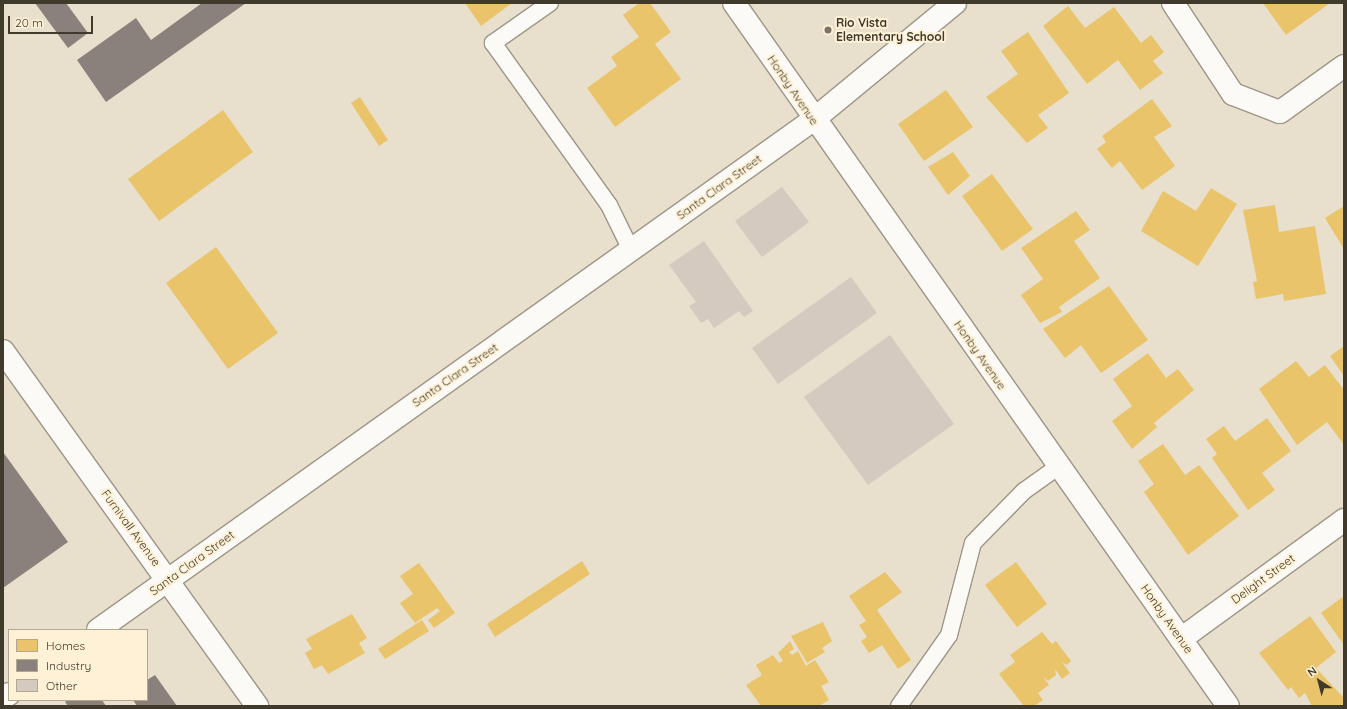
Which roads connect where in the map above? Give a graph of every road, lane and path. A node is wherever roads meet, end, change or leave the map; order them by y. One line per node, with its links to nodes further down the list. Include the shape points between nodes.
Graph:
1 (550, 3): 7 (lane, via 493,43 609,205)
2 (734, 3): 6 (street, Honby Avenue)
3 (955, 3): 6 (street, Santa Clara Street)
4 (1173, 3): 5 (street, via 1233,94 1280,112)
5 (1344, 66)
6 (813, 120): 7 (street, Santa Clara Street); 9 (street, Honby Avenue)
7 (630, 250): 11 (street, Santa Clara Street)
8 (3, 351): 11 (street, Furnivall Avenue)
9 (1059, 466): 13 (street, Honby Avenue); 15 (lane, via 1024,491 973,543 949,635)
10 (1344, 520): 13 (street, Delight Street)
11 (169, 579): 12 (street, Santa Clara Street); 14 (street, Furnivall Avenue)
12 (99, 629)
13 (1181, 639): 16 (street, Honby Avenue)
14 (257, 706)
15 (899, 706)
16 (1228, 706)

